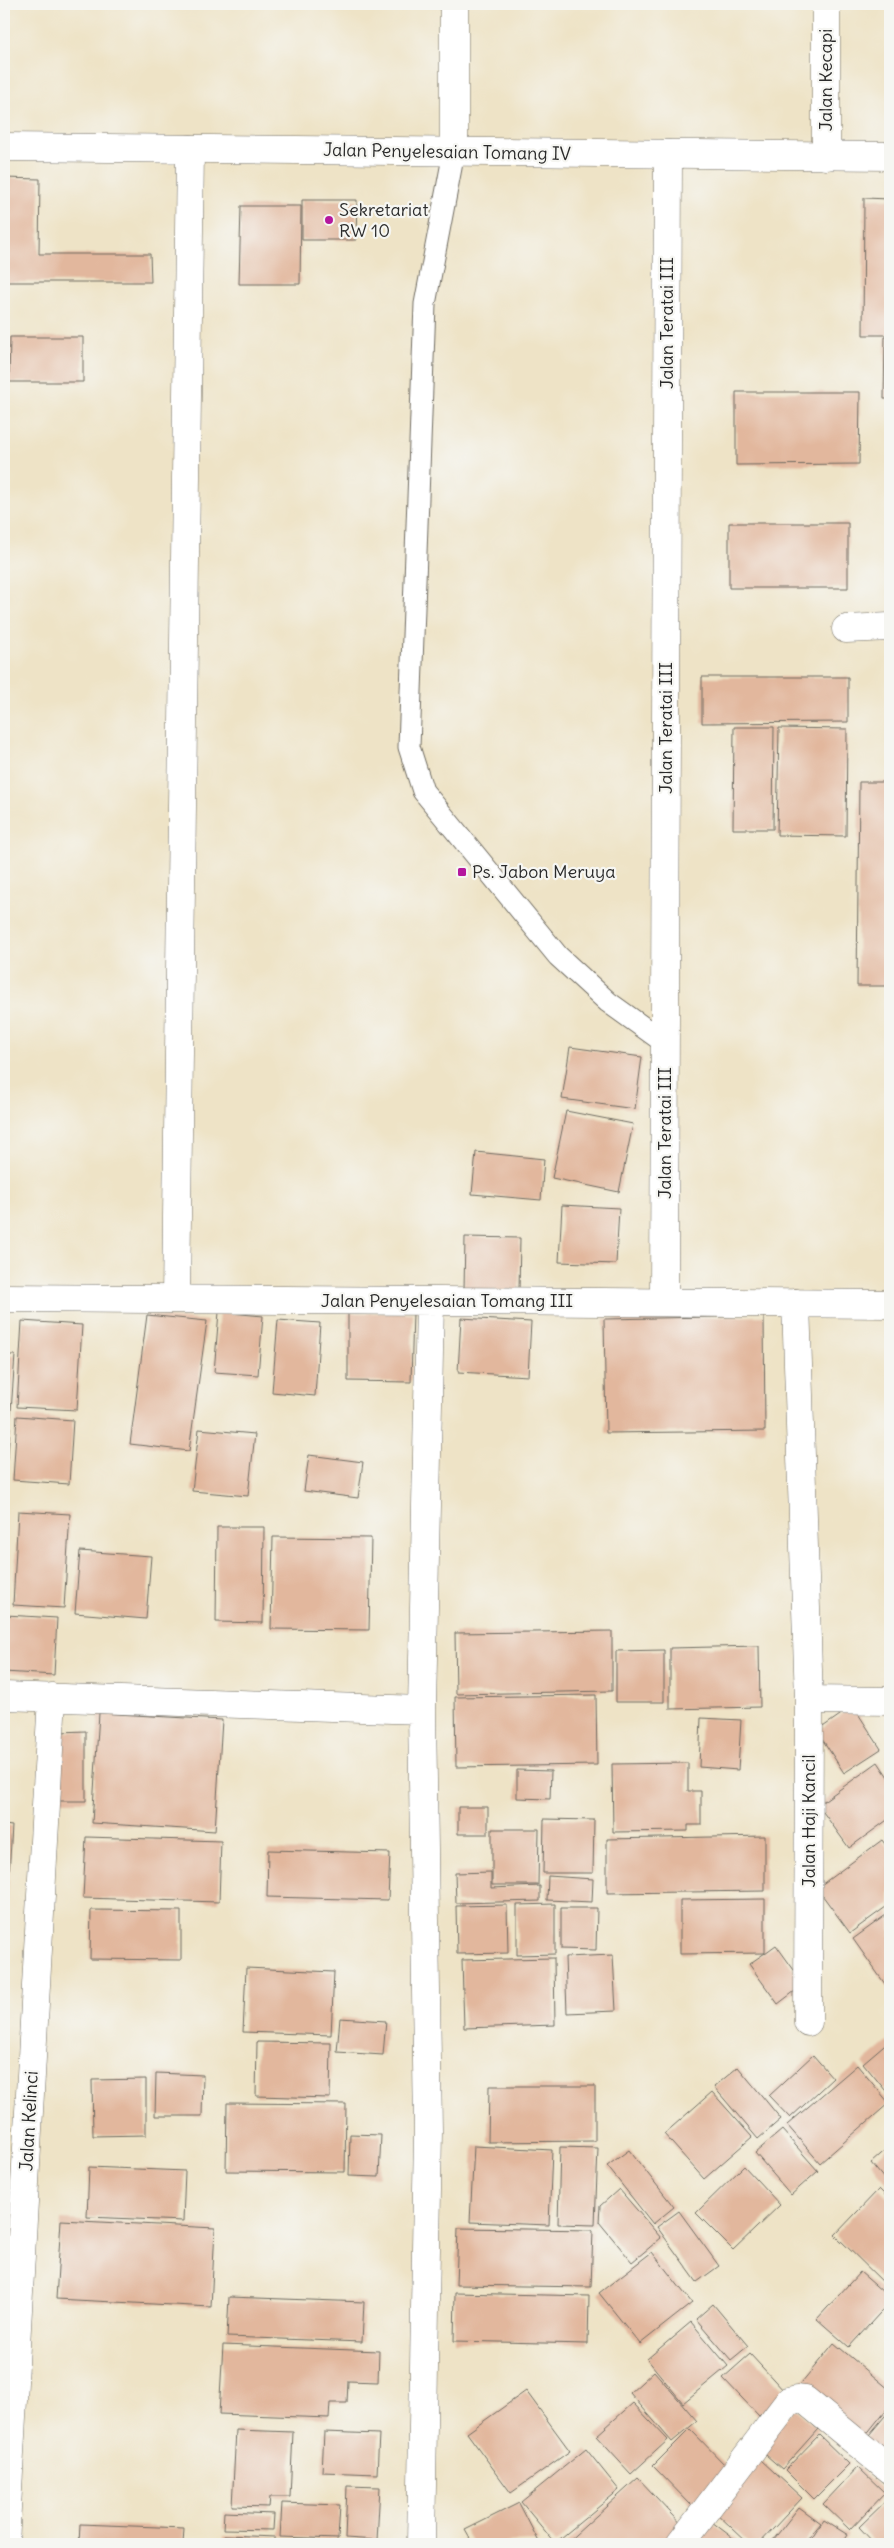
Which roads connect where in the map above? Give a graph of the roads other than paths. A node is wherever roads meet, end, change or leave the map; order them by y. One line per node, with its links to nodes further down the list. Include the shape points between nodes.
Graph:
1 (454, 4): 5 (street)
2 (826, 4): 7 (street, Jalan Kecapi)
3 (4, 147): 4 (street, Jalan Penyelesaian Tomang IV)
4 (190, 148): 5 (street, Jalan Penyelesaian Tomang IV); 13 (street)
5 (454, 152): 6 (street, Jalan Penyelesaian Tomang IV); 11 (lane, via 425,304 409,747 423,791 558,956 608,1002)
6 (668, 154): 7 (street, Jalan Penyelesaian Tomang IV); 11 (street, Jalan Teratai III)
7 (826, 156): 8 (street, Jalan Penyelesaian Tomang IV)
8 (890, 156)
9 (890, 627): 10 (street)
10 (846, 630)
11 (665, 1043): 15 (street, Jalan Teratai III)
12 (4, 1298): 13 (street, Jalan Penyelesaian Tomang III)
13 (176, 1299): 14 (street, Jalan Penyelesaian Tomang III)
14 (430, 1301): 15 (street, Jalan Penyelesaian Tomang III); 22 (street)
15 (664, 1302): 16 (street, Jalan Penyelesaian Tomang III)
16 (796, 1303): 17 (street, Jalan Penyelesaian Tomang III); 20 (street, Jalan Haji Kancil)
17 (890, 1304)
18 (4, 1696): 19 (street)
19 (52, 1697): 22 (street); 25 (street, Jalan Kelinci)
20 (809, 1700): 21 (street); 23 (street, Jalan Haji Kancil)
21 (890, 1701)
22 (422, 1710): 26 (street, via 428,2130)
23 (808, 2022)
24 (890, 2470): 27 (street, via 805,2400 788,2401)
25 (5, 2544)
26 (421, 2544)
27 (680, 2544)

